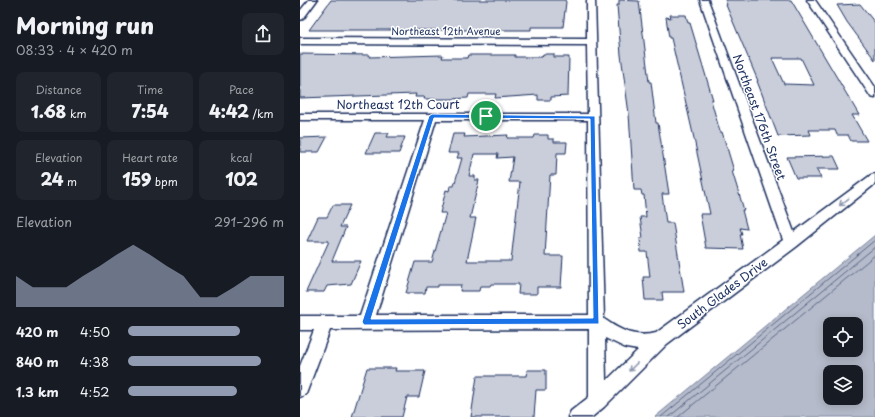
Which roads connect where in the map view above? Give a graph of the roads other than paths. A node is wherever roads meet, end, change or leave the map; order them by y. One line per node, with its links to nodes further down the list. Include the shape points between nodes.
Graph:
1 (313, 0): 5 (street)
2 (591, 0): 7 (street)
3 (704, 0): 13 (street, Northeast 176th Street)
4 (812, 0): 8 (street)
5 (300, 17)
6 (300, 41): 7 (street, Northeast 12th Avenue)
7 (592, 42): 11 (street)
8 (875, 95)
9 (432, 116): 10 (street, Northeast 12th Court); 11 (street, Northeast 12th Court); 14 (street)
10 (300, 117)
11 (593, 117): 15 (street)
12 (875, 178): 13 (street, South Glades Drive, one-way to 13)
13 (790, 243): 18 (street, South Glades Drive)
14 (366, 322): 15 (street); 17 (street)
15 (596, 322): 18 (street, via 615,337 632,343); 20 (street)
16 (300, 323): 17 (street)
17 (325, 323): 19 (street)
18 (660, 340): 20 (street, South Glades Drive, one-way to 20)
19 (300, 388)
20 (598, 401): 21 (street, South Glades Drive)
21 (577, 417)

